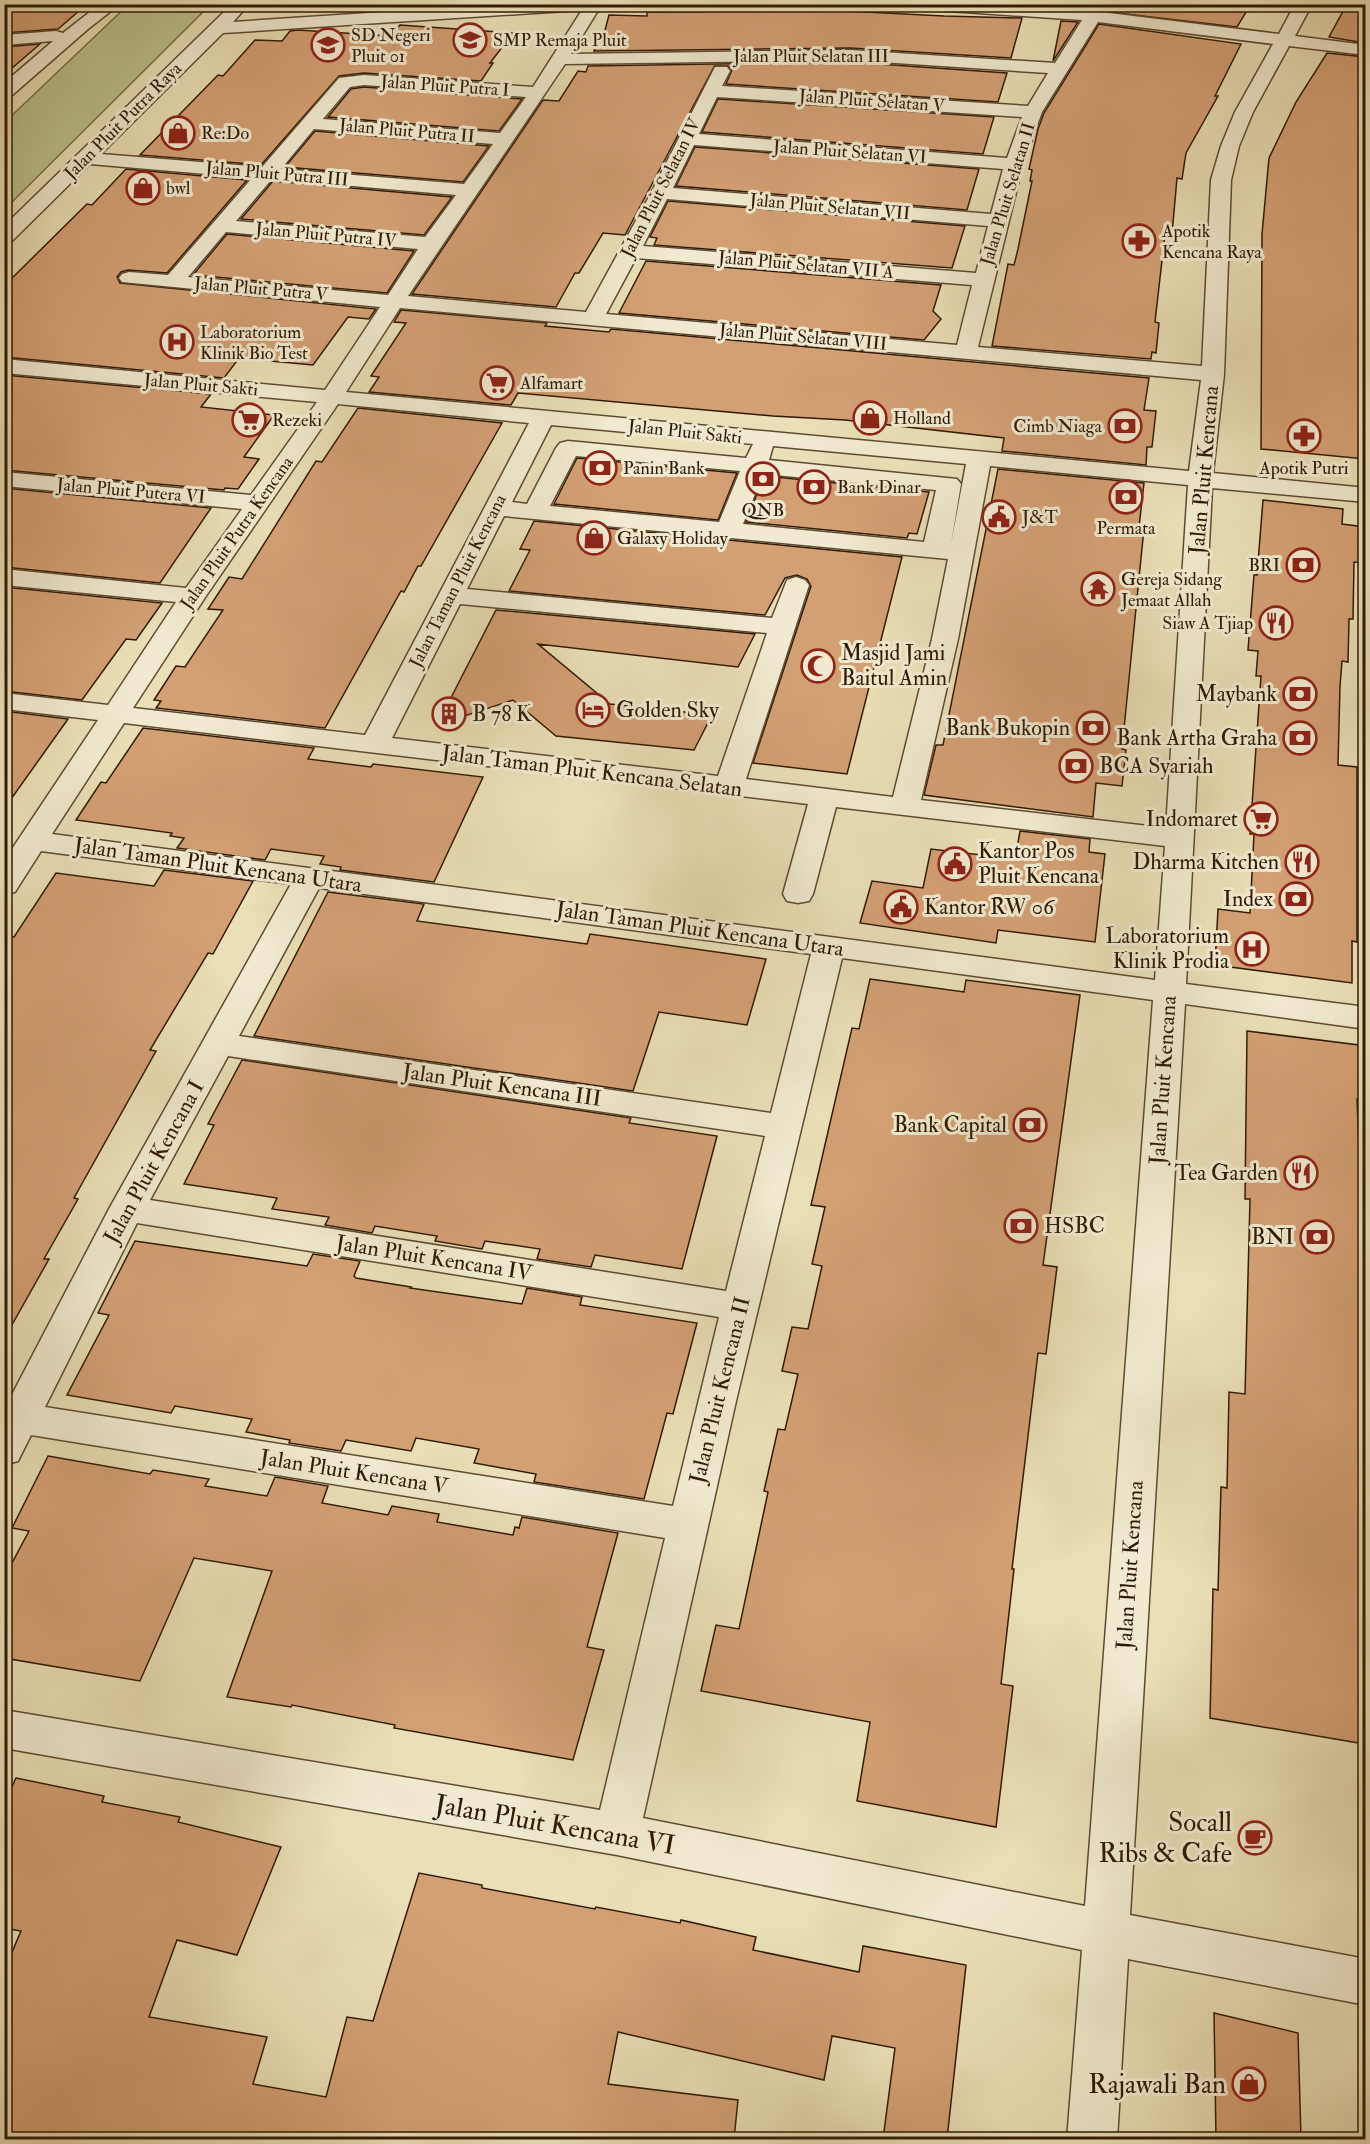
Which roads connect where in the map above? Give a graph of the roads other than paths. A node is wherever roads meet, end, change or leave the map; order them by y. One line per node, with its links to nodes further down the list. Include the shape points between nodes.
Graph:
1 (98, 4): 11 (street)
2 (112, 4): 20 (street)
3 (227, 4): 31 (street)
4 (241, 4): 10 (street, Jalan Pluit Putra Raya)
5 (593, 4): 8 (street); 16 (street, Jalan Pluit Putra Kencana)
6 (919, 4): 9 (street)
7 (1304, 4): 12 (street, Jalan Pluit Kencana)
8 (417, 10): 10 (street)
9 (1093, 16): 12 (street); 17 (street, Jalan Pluit Selatan II)
10 (217, 28): 26 (street, Jalan Pluit Putra Raya)
11 (56, 36): 13 (street); 18 (street)
12 (1284, 39): 14 (street); 44 (street, Jalan Pluit Kencana, via 1244,112 1221,180)
13 (4, 40)
14 (1365, 50)
15 (728, 56): 16 (street, Jalan Pluit Selatan III); 17 (street, Jalan Pluit Selatan III, via 850,55); 19 (street, Jalan Pluit Selatan IV)
16 (561, 59): 21 (street, Jalan Pluit Putra Kencana)
17 (1061, 69): 22 (street, Jalan Pluit Selatan II)
18 (4, 82)
19 (711, 91): 22 (street, Jalan Pluit Selatan V); 25 (street, Jalan Pluit Selatan IV)
20 (4, 93)
21 (538, 93): 23 (street, Jalan Pluit Putra I, via 352,80 343,83); 24 (street, Jalan Pluit Putra Kencana)
22 (1033, 112): 27 (street, Jalan Pluit Selatan II)
23 (309, 123): 24 (street, Jalan Pluit Putra II); 28 (street)
24 (505, 139): 29 (street, Jalan Pluit Putra Kencana)
25 (687, 139): 27 (street, Jalan Pluit Selatan VI); 30 (street, Jalan Pluit Selatan IV)
26 (86, 158): 28 (street, Jalan Pluit Putra III); 34 (street, Jalan Pluit Putra Raya)
27 (1014, 164): 32 (street, Jalan Pluit Selatan II)
28 (266, 173): 29 (street, Jalan Pluit Putra III); 33 (street)
29 (468, 190): 35 (street, Jalan Pluit Putra Kencana)
30 (661, 193): 32 (street, Jalan Pluit Selatan VII); 36 (street, Jalan Pluit Selatan IV)
31 (4, 221)
32 (998, 221): 38 (street, Jalan Pluit Selatan II)
33 (221, 226): 35 (street, Jalan Pluit Putra IV); 39 (street)
34 (4, 238)
35 (431, 244): 40 (street, Jalan Pluit Putra Kencana)
36 (629, 251): 38 (street, Jalan Pluit Selatan VII A); 41 (street, Jalan Pluit Selatan IV)
37 (129, 278): 39 (street, Jalan Pluit Putra V)
38 (982, 280): 42 (street, Jalan Pluit Selatan II)
39 (174, 281): 40 (street, Jalan Pluit Putra V)
40 (393, 301): 41 (street, Jalan Pluit Selatan VIII); 45 (street, Jalan Pluit Putra Kencana)
41 (594, 319): 42 (street, Jalan Pluit Selatan VIII)
42 (966, 351): 44 (street, Jalan Pluit Selatan VIII)
43 (4, 366): 45 (street, Jalan Pluit Sakti)
44 (1213, 374): 51 (street, Jalan Pluit Kencana)
45 (331, 398): 46 (street, Jalan Pluit Sakti); 53 (street, Jalan Pluit Putra Kencana)
46 (543, 418): 47 (street, Jalan Pluit Sakti); 54 (street, Jalan Taman Pluit Kencana)
47 (765, 440): 48 (street, Jalan Pluit Sakti); 49 (street)
48 (979, 460): 51 (street, Jalan Pluit Sakti); 57 (street)
49 (754, 466): 55 (street, via 568,448); 56 (street); 57 (street, via 949,484)
50 (4, 479): 53 (street, Jalan Pluit Putera VI)
51 (1200, 479): 52 (street, Jalan Pluit Sakti); 69 (street, Jalan Pluit Kencana)
52 (1365, 495)
53 (258, 503): 61 (street, Jalan Pluit Putra Kencana)
54 (496, 508): 55 (street); 60 (street, Jalan Taman Pluit Kencana)
55 (535, 512): 56 (street)
56 (728, 531): 57 (street)
57 (948, 552): 68 (street, via 945,639)
58 (4, 577): 61 (street)
59 (796, 585): 62 (street)
60 (451, 595): 62 (street); 65 (street, Jalan Taman Pluit Kencana)
61 (193, 596): 64 (street, Jalan Pluit Putra Kencana)
62 (782, 627): 66 (street)
63 (4, 701): 64 (street, Jalan Taman Pluit Kencana Selatan)
64 (114, 714): 65 (street, Jalan Taman Pluit Kencana Selatan); 70 (street, Jalan Pluit Putra Kencana)
65 (374, 745): 66 (street, Jalan Taman Pluit Kencana Selatan)
66 (729, 787): 67 (street, Jalan Taman Pluit Kencana Selatan)
67 (824, 798): 68 (street, Jalan Taman Pluit Kencana Selatan); 73 (street)
68 (904, 808): 69 (street, Jalan Taman Pluit Kencana Selatan)
69 (1180, 839): 75 (street, Jalan Pluit Kencana)
70 (34, 841): 71 (street, Jalan Pluit Putra Kencana); 72 (street, Jalan Taman Pluit Kencana Utara)
71 (8, 873)
72 (310, 878): 74 (street, Jalan Taman Pluit Kencana Utara); 77 (street, Jalan Pluit Kencana I)
73 (798, 894)
74 (829, 946): 75 (street, Jalan Taman Pluit Kencana Utara); 78 (street, Jalan Pluit Kencana II)
75 (1169, 993): 76 (street, Jalan Taman Pluit Kencana Utara); 85 (street, Jalan Pluit Kencana)
76 (1365, 1018)
77 (219, 1044): 78 (street, Jalan Pluit Kencana III); 79 (street, Jalan Pluit Kencana I)
78 (786, 1127): 80 (street, Jalan Pluit Kencana II)
79 (127, 1209): 80 (street, Jalan Pluit Kencana IV); 81 (street, Jalan Pluit Kencana I)
80 (741, 1307): 82 (street, Jalan Pluit Kencana II)
81 (13, 1434): 82 (street, Jalan Pluit Kencana V)
82 (687, 1525): 84 (street, Jalan Pluit Kencana II)
83 (4, 1729): 84 (street, Jalan Pluit Kencana VI)
84 (617, 1834): 85 (street, Jalan Pluit Kencana VI)
85 (1104, 1931): 86 (street, Jalan Pluit Kencana VI); 87 (street, Jalan Pluit Kencana)
86 (1365, 1982)
87 (1092, 2139)

